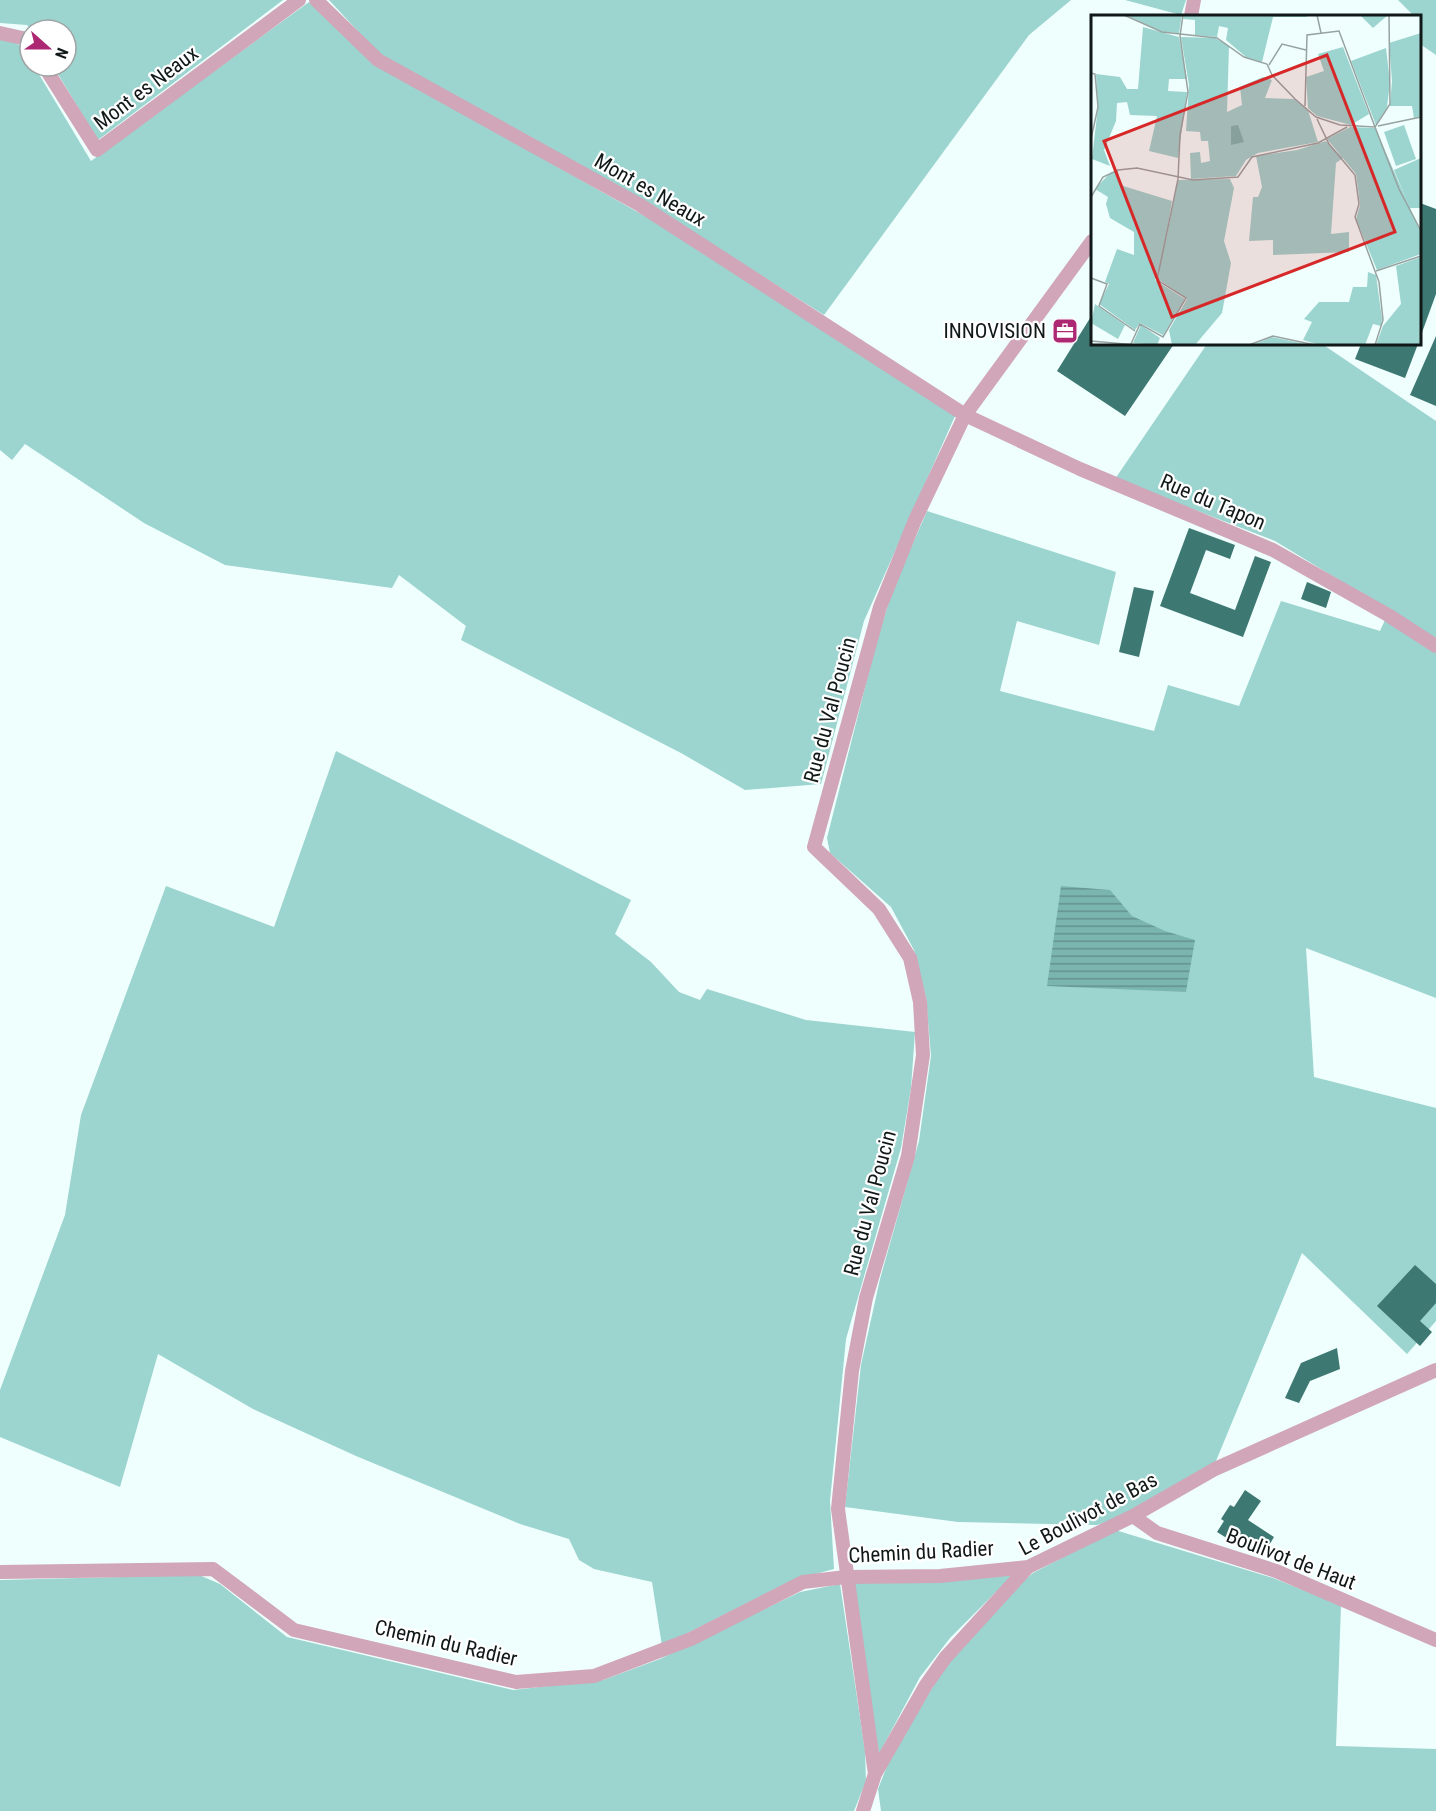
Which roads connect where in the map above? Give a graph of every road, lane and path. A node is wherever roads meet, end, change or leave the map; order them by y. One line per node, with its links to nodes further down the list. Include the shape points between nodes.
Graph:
1 (299, 0): 7 (street, Mont es Neaux, via 97,150)
2 (316, 0): 9 (street, Mont es Neaux, via 378,60 640,205)
3 (1194, 0): 4 (street)
4 (1191, 15)
5 (0, 33): 6 (street)
6 (18, 37)
7 (52, 78)
8 (1091, 242): 9 (street)
9 (965, 416): 10 (street, Rue du Tapon, via 1273,550); 15 (street, Rue du Val Poucin, via 915,520 880,607 814,847 879,909 910,958 920,1002 922,1044 908,1156 866,1298 852,1371 838,1509)
10 (1436, 646)
11 (1436, 1370): 12 (street, Le Boulivot de Bas, via 1215,1469)
12 (1133, 1516): 13 (street, Le Boulivot de Bas); 16 (street, Boulivot de Haut, via 1156,1533 1276,1571)
13 (1028, 1567): 15 (street, Chemin du Radier, via 940,1576); 17 (street, Le Boulivot de Bas, via 945,1658)
14 (0, 1572): 15 (street, Chemin du Radier, via 213,1569 294,1630 516,1682 594,1676 691,1639 803,1582)
15 (846, 1577): 17 (street, Rue du Val Poucin)
16 (1436, 1640)
17 (875, 1774): 18 (street, Le Boulivot de Bas)
18 (862, 1811)

